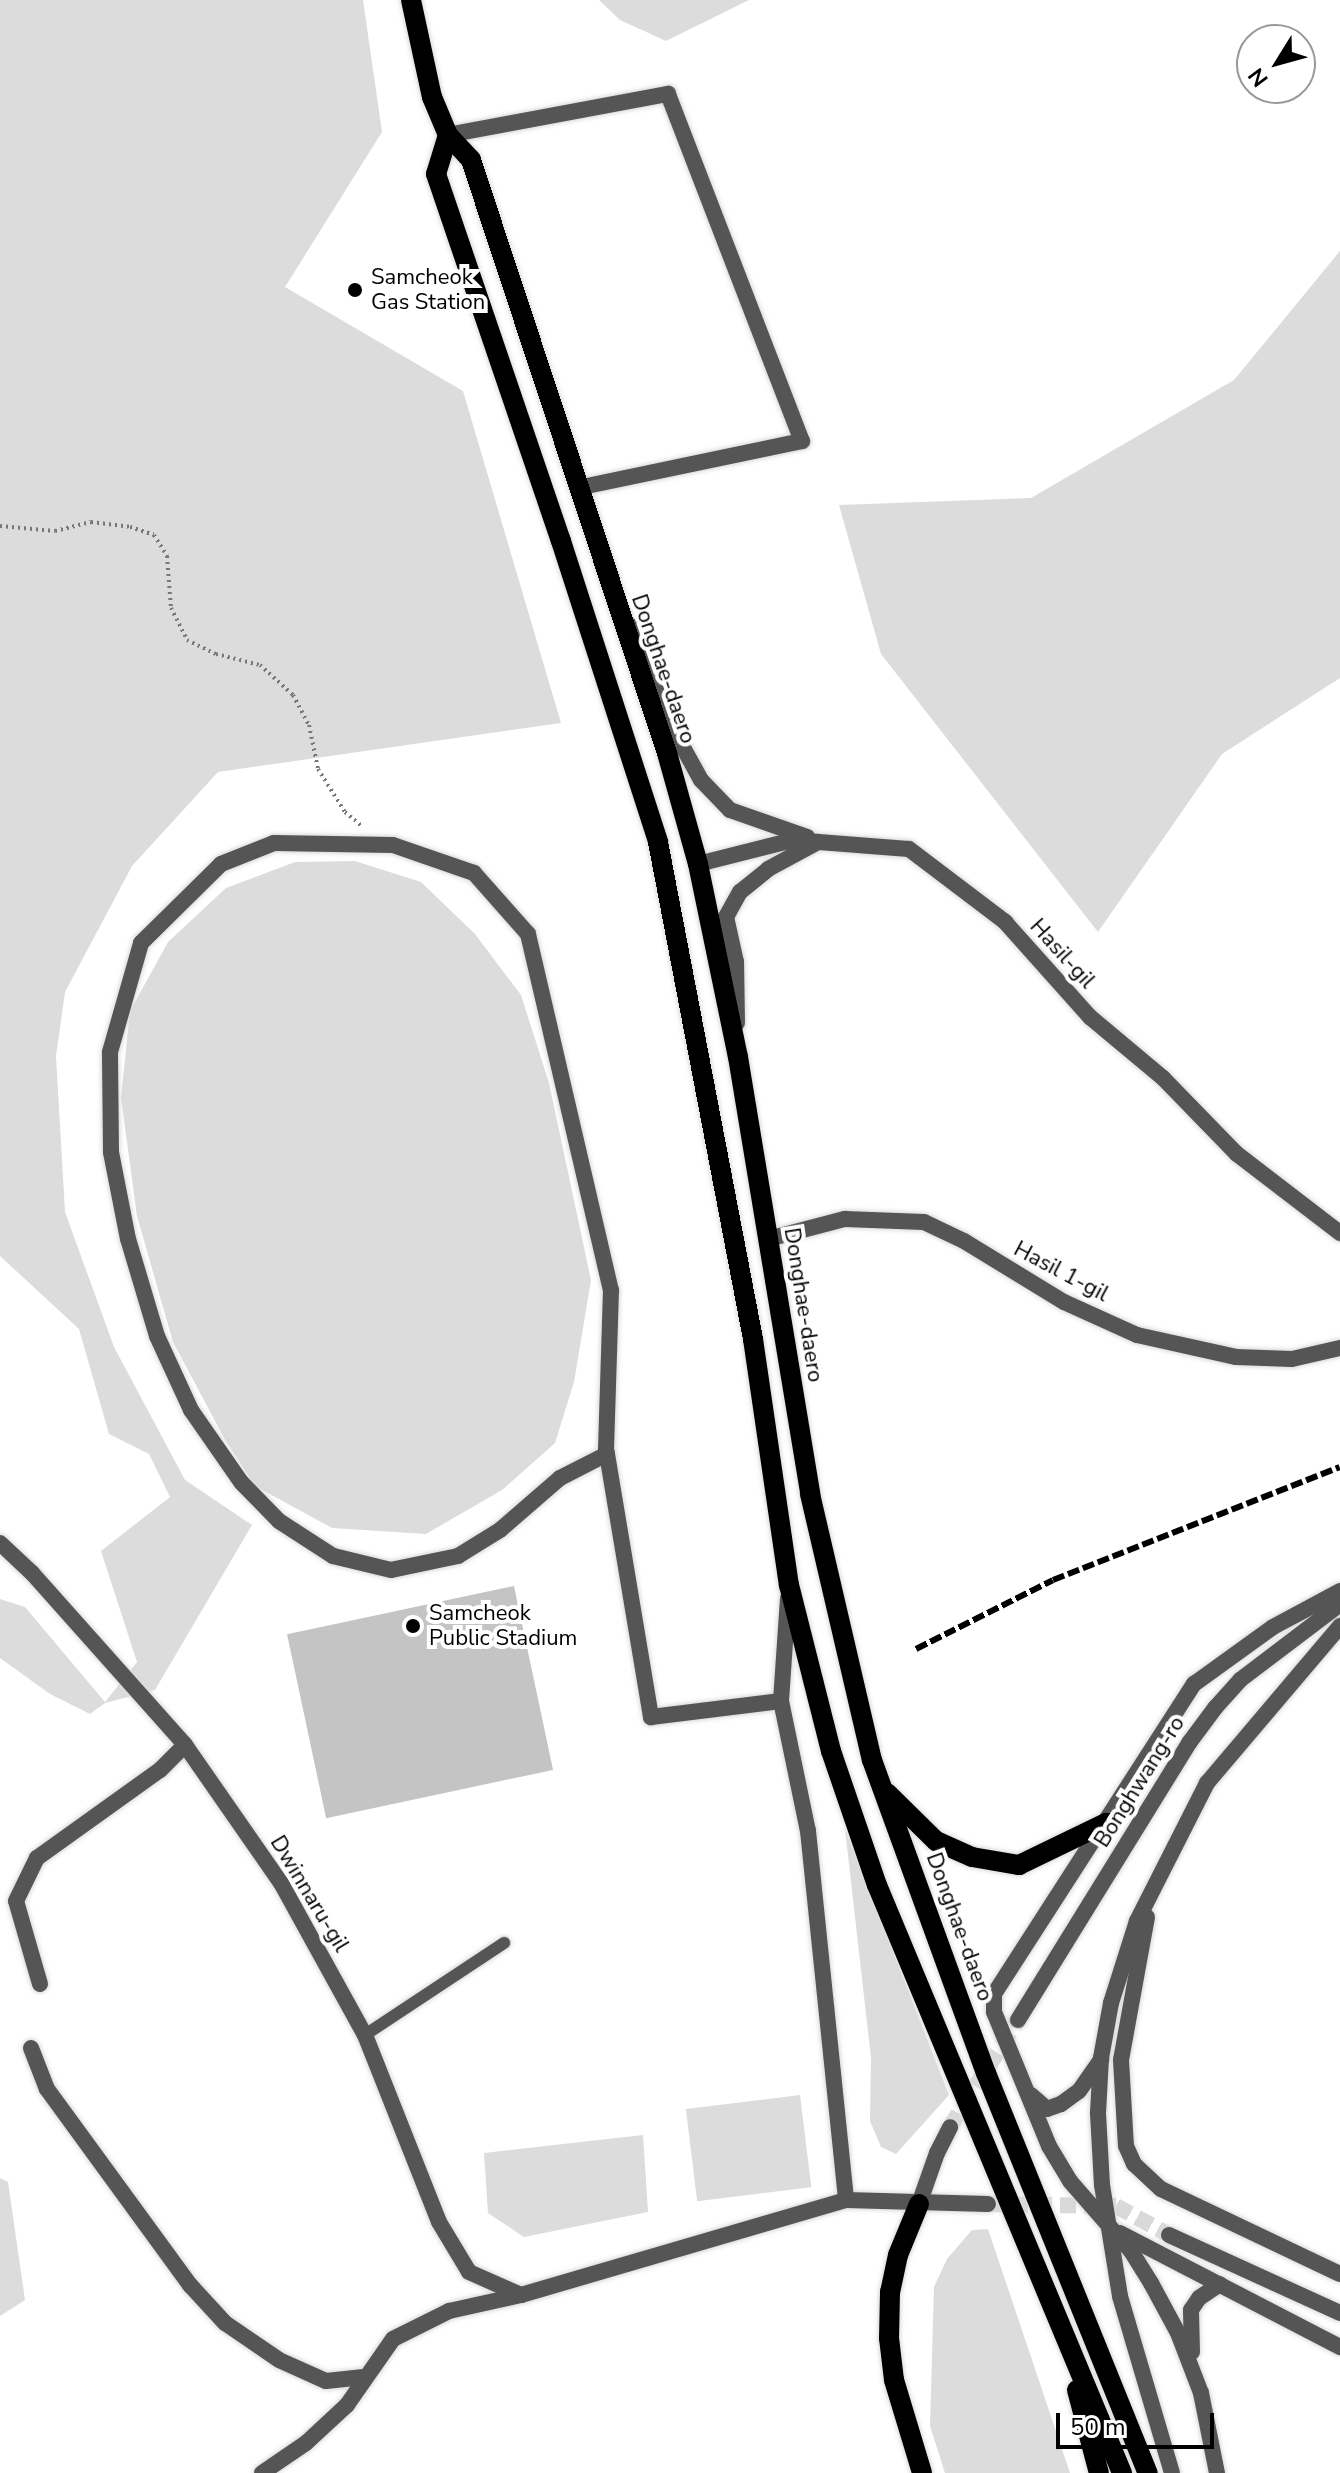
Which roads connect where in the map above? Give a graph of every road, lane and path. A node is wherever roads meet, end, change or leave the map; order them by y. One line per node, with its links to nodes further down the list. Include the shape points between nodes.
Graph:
1 (411, 0): 2 (main road, Donghae-daero, via 432,97)
2 (448, 135): 3 (main road, Donghae-daero, via 471,160); 3 (street, via 668,94 802,441); 9 (main road, via 436,174 561,541)
3 (578, 488): 5 (main road, Donghae-daero)
4 (0, 526): 7 (path, via 55,531 91,522 154,535 167,556 171,608 187,640 260,665 293,695 309,725 318,769 345,812)
5 (614, 598): 6 (street, via 642,644 663,711 701,780 730,810); 8 (main road, Donghae-daero)
6 (820, 841): 8 (street, Hasil-gil, via 793,840); 10 (street, via 768,869 740,892 726,917 736,962); 11 (street, Hasil-gil, via 909,849 1005,922 1090,1017 1163,1078 1237,1154)
7 (382, 845): 14 (street, via 474,873 528,934 611,1290); 14 (street, via 274,843 221,864 141,943 110,1052 111,1152 128,1239 157,1336 191,1410 241,1482 279,1521 333,1556 391,1570 458,1556 500,1530 560,1478)
8 (698, 864): 9 (main road); 10 (main road, Donghae-daero)
9 (665, 874): 16 (main road, via 753,1339)
10 (738, 1057): 12 (main road, Donghae-daero)
11 (1340, 1233)
12 (768, 1239): 13 (street, Hasil 1-gil, via 845,1219 924,1222 1064,1302 1137,1335 1236,1357 1292,1359); 22 (main road, Donghae-daero, via 810,1494)
13 (1340, 1348)
14 (607, 1454): 20 (street, via 651,1717)
15 (0, 1543): 21 (street, Dwinnaru-gil)
16 (789, 1585): 20 (street); 42 (main road, via 831,1751 877,1885)
17 (1340, 1591): 23 (street, via 1273,1627 1194,1684)
18 (1340, 1604): 27 (street, Bonghwang-ro, via 1240,1680 1215,1708)
19 (1340, 1626): 24 (street, via 1207,1783)
20 (781, 1701): 33 (street, via 808,1831)
21 (185, 1745): 26 (street, via 160,1770 37,1858 16,1901); 28 (street, Dwinnaru-gil, via 281,1883)
22 (882, 1788): 23 (main road, via 936,1841 972,1857 1019,1865); 51 (main road, Donghae-daero, via 986,2073)
23 (1106, 1823): 31 (street, via 994,1994 994,2012)
24 (1152, 1891): 30 (street, via 1111,2003); 38 (street, via 1121,2060 1126,2146 1134,2164 1161,2189)
25 (504, 1943): 28 (lane)
26 (40, 1984)
27 (1018, 2020)
28 (365, 2035): 40 (street, Dwinnaru-gil, via 447,2234 469,2272)
29 (31, 2048): 44 (street, via 47,2089 190,2285 225,2323 279,2360 326,2381)
30 (1101, 2058): 31 (street, via 1079,2091 1061,2104 1047,2109); 36 (street, via 1098,2113)
31 (1027, 2091): 36 (street, via 1049,2146)
32 (950, 2127): 34 (street)
33 (846, 2200): 34 (street); 40 (street)
34 (919, 2204): 35 (street); 47 (main road, via 898,2255 889,2338 897,2393); 48 (main road, via 902,2288 899,2346 905,2398)
35 (988, 2204)
36 (1108, 2226): 39 (street); 45 (street, via 1151,2283); 52 (street, via 1120,2296)
37 (1169, 2235): 41 (street)
38 (1340, 2274)
39 (1220, 2284): 43 (street); 45 (street, via 1194,2304 1188,2319)
40 (521, 2295): 44 (street, via 449,2311 393,2339)
41 (1340, 2313)
42 (1059, 2316): 49 (main road); 50 (main road)
43 (1340, 2347)
44 (364, 2377): 46 (street, via 347,2405 306,2443)
45 (1201, 2393): 53 (street)
46 (262, 2473)
47 (922, 2473)
48 (929, 2473)
49 (1099, 2473)
50 (1122, 2473)
51 (1148, 2473)
52 (1172, 2473)
53 (1217, 2473)

